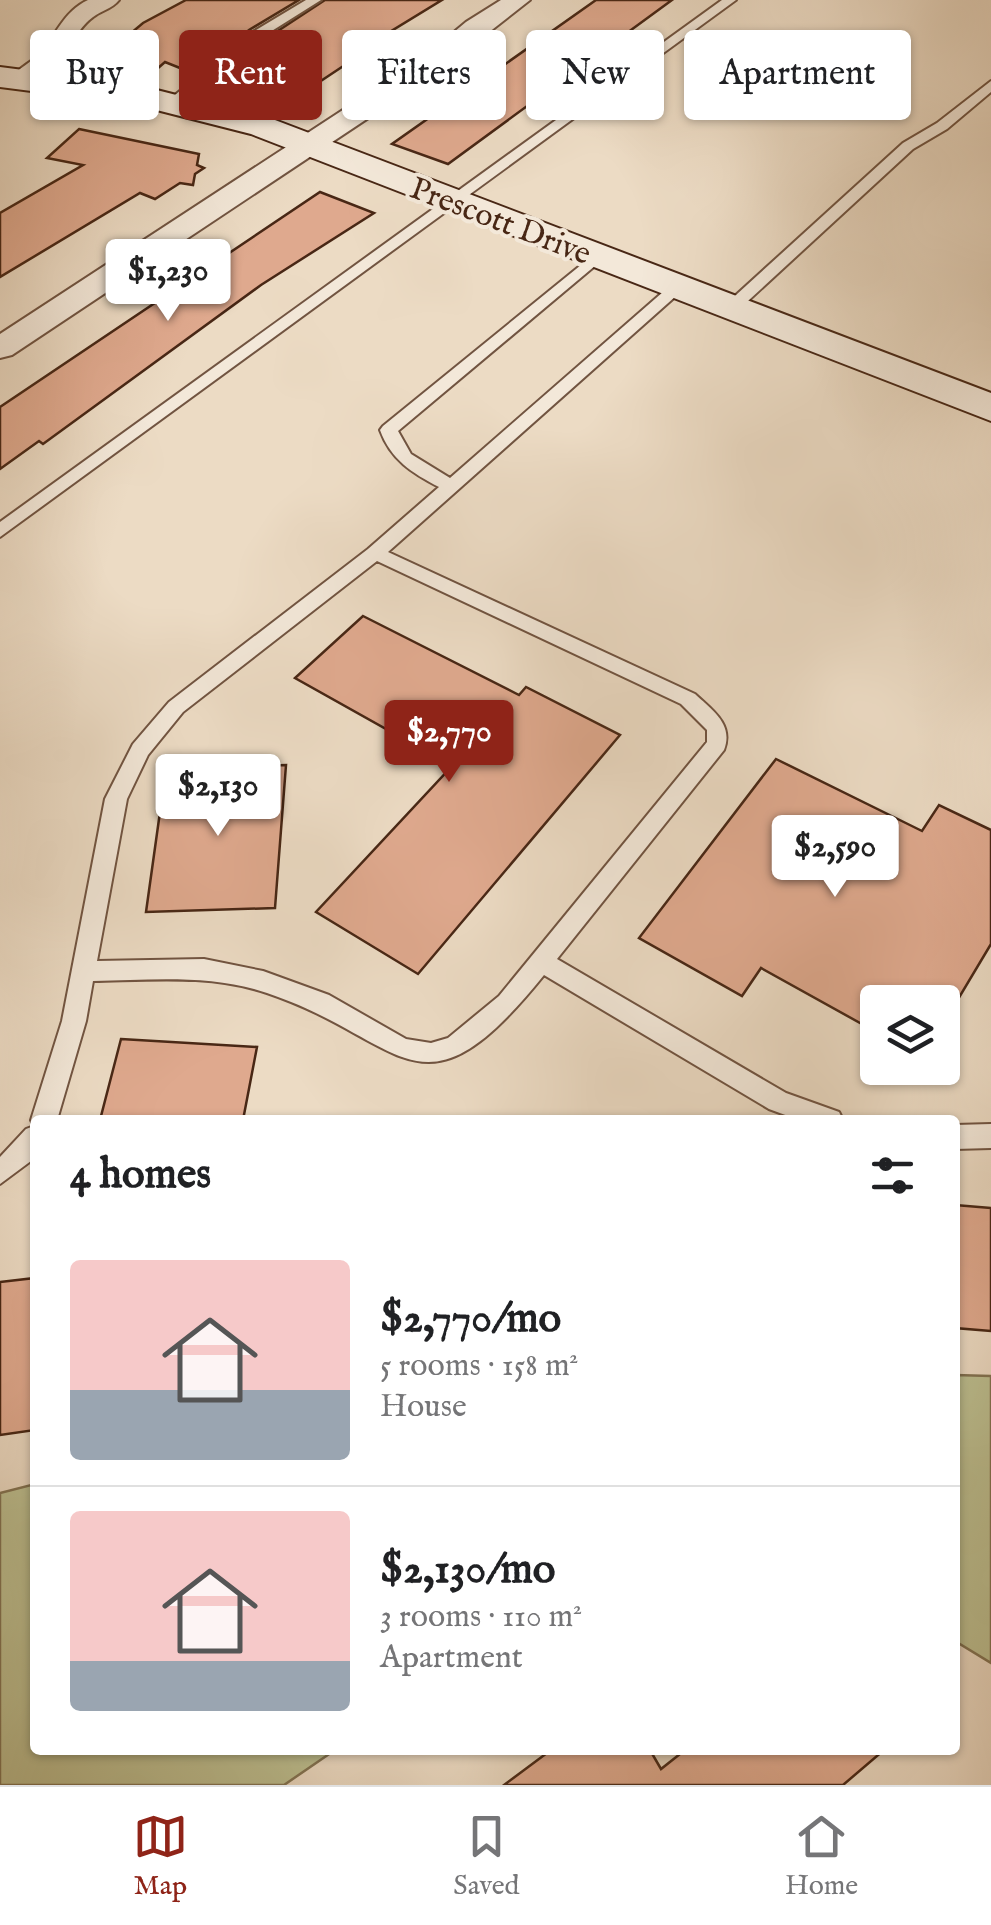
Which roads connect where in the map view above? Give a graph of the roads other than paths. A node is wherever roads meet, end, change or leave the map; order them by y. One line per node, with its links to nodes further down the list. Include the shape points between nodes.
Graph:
1 (107, 0): 5 (street, via 83,12 53,55)
2 (315, 0): 7 (lane, via 255,36)
3 (518, 0): 8 (street)
4 (730, 0): 9 (lane)
5 (12, 78): 7 (street, Prescott Drive)
6 (991, 85): 12 (lane, via 908,146)
7 (175, 102): 8 (street, Prescott Drive)
8 (308, 146): 9 (street, Prescott Drive); 13 (street)
9 (454, 202): 10 (street, Prescott Drive); 16 (lane)
10 (598, 257): 11 (street, Prescott Drive); 15 (lane, via 389,430 394,450 410,465)
11 (676, 288): 12 (street, Prescott Drive); 15 (lane)
12 (731, 308): 14 (street, Prescott Drive)
13 (0, 348)
14 (991, 408)
15 (451, 486): 17 (lane)
16 (0, 532)
17 (375, 552): 18 (lane, via 688,699 717,728 717,744); 19 (lane, via 176,707 136,755 116,799)
18 (540, 960): 19 (lane, via 478,1030 431,1054 402,1049 321,1002 263,981 204,969); 21 (lane, via 778,1101)
19 (83, 971): 20 (lane)
20 (46, 1115)
21 (816, 1115)
22 (991, 1136): 23 (lane)
23 (960, 1137)
24 (30, 1144): 25 (lane)
25 (0, 1172)

